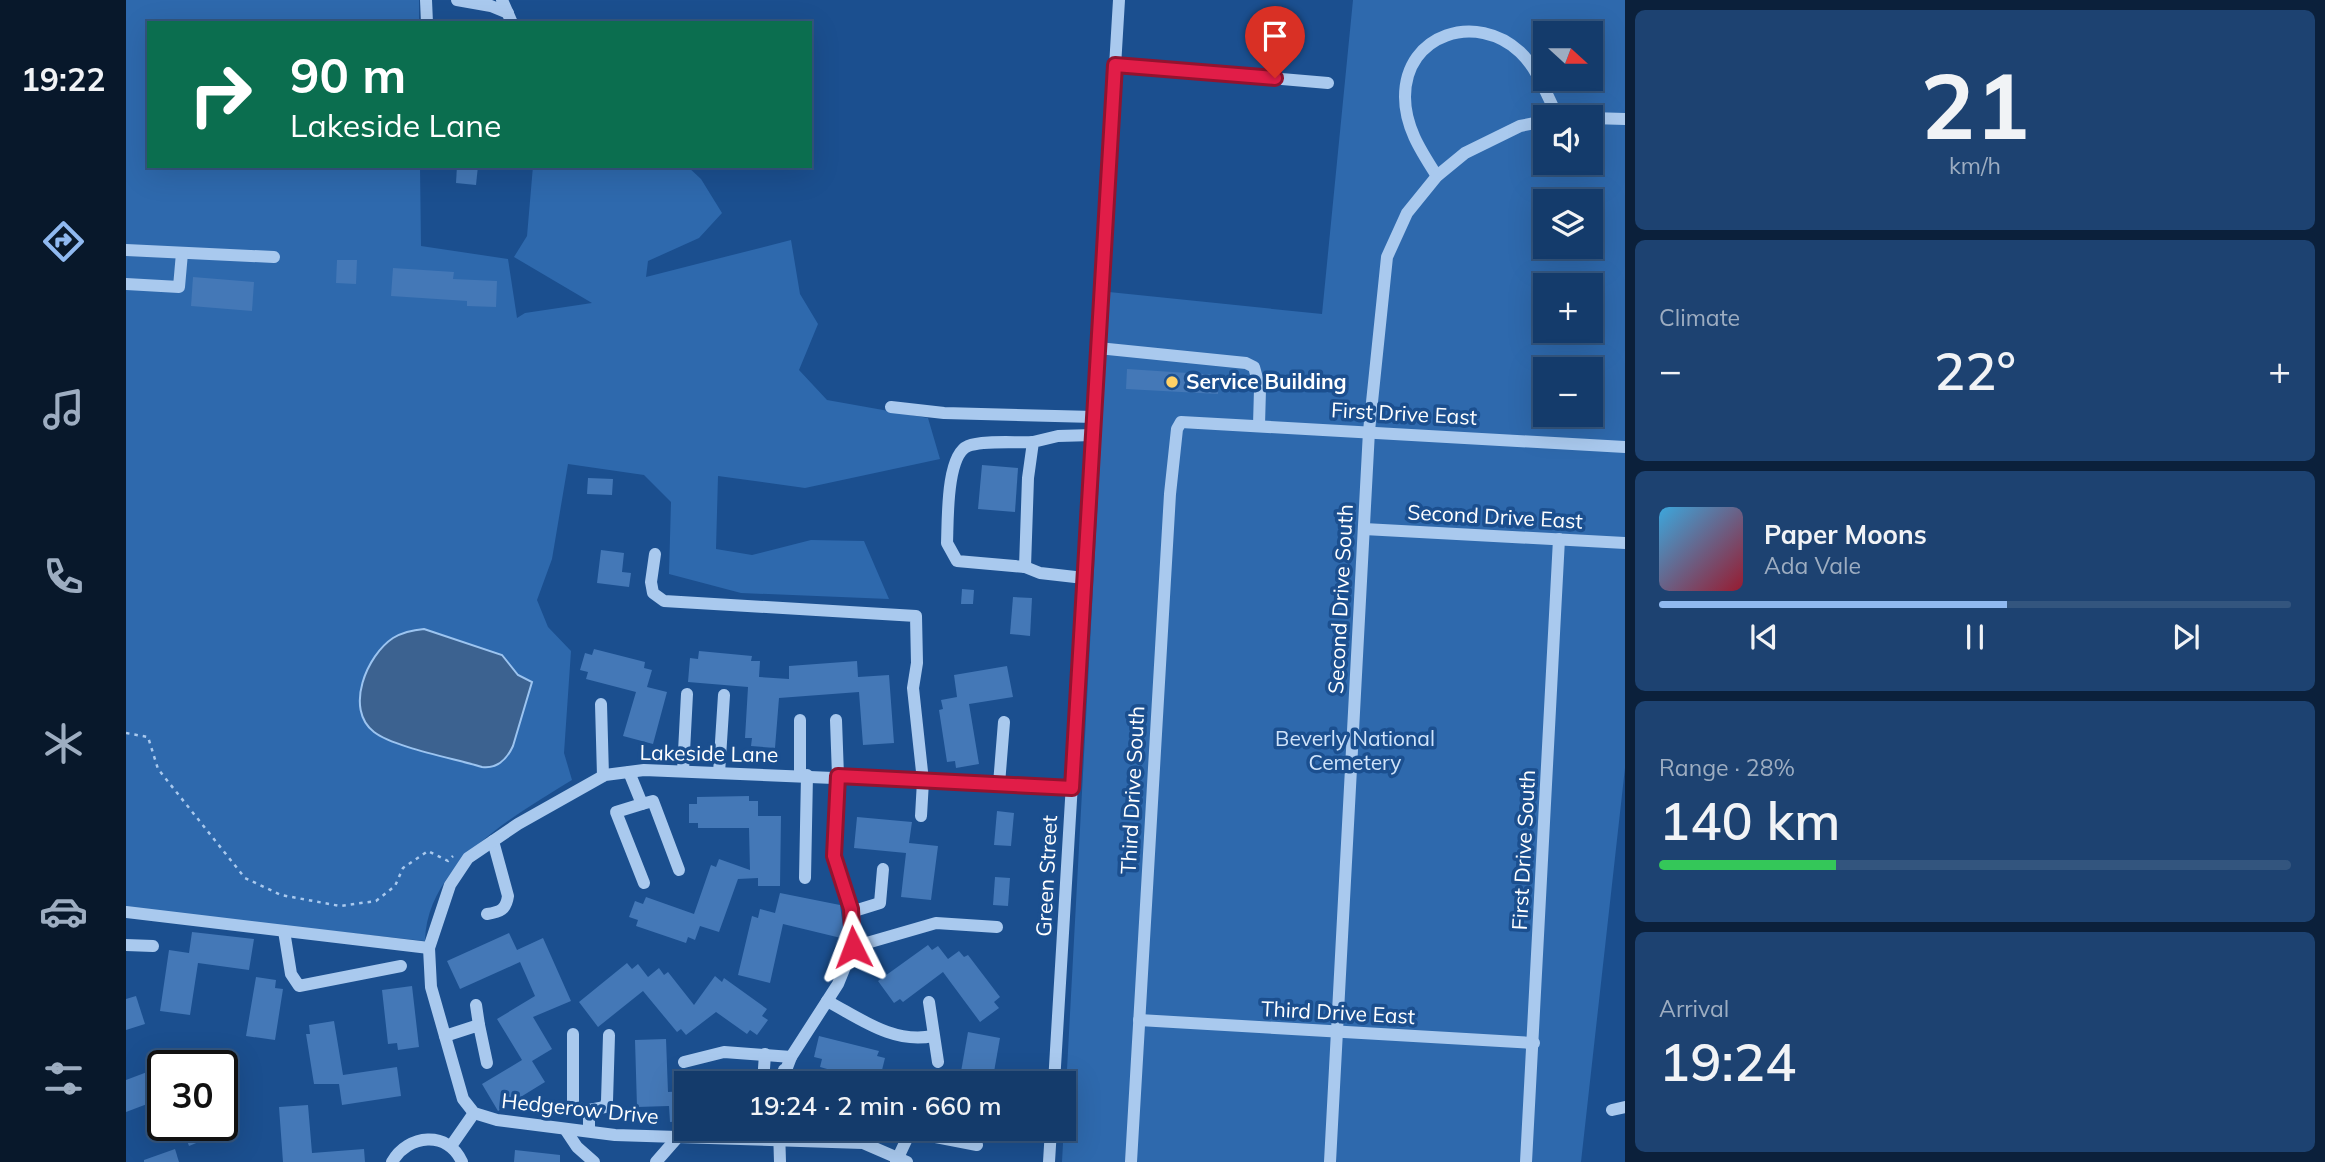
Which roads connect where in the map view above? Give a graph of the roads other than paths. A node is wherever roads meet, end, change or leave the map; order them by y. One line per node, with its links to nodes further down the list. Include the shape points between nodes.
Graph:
1 (426, 0): 6 (street)
2 (457, 0): 5 (street, via 491,6)
3 (502, 0): 5 (street)
4 (1119, 0): 7 (street, Green Street)
5 (510, 18)
6 (427, 21)
7 (1115, 65): 8 (street); 18 (street, Green Street)
8 (1328, 83)
9 (1551, 105): 13 (street, via 1523,55 1507,41 1474,30 1449,34 1419,53 1405,97 1415,142)
10 (1603, 119): 11 (street)
11 (1625, 120)
12 (1533, 123): 13 (street, Second Drive South, via 1465,153)
13 (1437, 176): 23 (street, Second Drive South, via 1407,214 1387,257)
14 (126, 250): 15 (street)
15 (182, 253): 16 (street); 17 (street, via 180,287)
16 (274, 257)
17 (126, 284)
18 (1098, 348): 20 (street, Green Street); 22 (street, via 1246,363 1258,377)
19 (891, 407): 20 (street)
20 (1094, 417): 24 (street, Green Street)
21 (1181, 422): 22 (street, First Drive East); 68 (street, Third Drive South, via 1170,494)
22 (1259, 425): 23 (street, First Drive East)
23 (1369, 431): 26 (street, First Drive East); 27 (street, Second Drive South)
24 (1093, 435): 25 (street); 32 (street, Green Street)
25 (1033, 442): 31 (street); 31 (street, via 968,446 957,455 947,543 957,561)
26 (1625, 447)
27 (1364, 529): 28 (street, Second Drive East); 70 (street, Second Drive South)
28 (1559, 539): 29 (street, Second Drive East); 75 (street, First Drive South)
29 (1625, 543)
30 (655, 554): 45 (street, via 653,593 664,601 916,616 913,688)
31 (1025, 567): 32 (street)
32 (1084, 578): 47 (street, Green Street)
33 (687, 694): 39 (street)
34 (724, 695): 41 (street)
35 (601, 704): 43 (street)
36 (800, 720): 42 (street)
37 (836, 720): 44 (street)
38 (1004, 722): 46 (street)
39 (683, 771): 40 (street, Lakeside Lane); 41 (street, Lakeside Lane)
40 (629, 772): 43 (street, Lakeside Lane); 48 (street)
41 (719, 773): 42 (street, Lakeside Lane)
42 (804, 775): 44 (street, Lakeside Lane); 53 (street)
43 (603, 776): 50 (street, Lakeside Lane)
44 (838, 776): 45 (street, Lakeside Lane); 56 (street, via 834,856)
45 (923, 781): 46 (street, Lakeside Lane); 49 (street)
46 (999, 784): 47 (street, Lakeside Lane)
47 (1072, 788): 83 (street, Green Street)
48 (642, 804): 52 (street, via 653,801); 54 (street, via 616,812)
49 (921, 816)
50 (493, 841): 57 (street, via 508,896 500,912); 63 (street, Lakeside Lane, via 468,858 450,885)
51 (883, 869): 56 (street, via 880,903)
52 (679, 870)
53 (806, 877)
54 (644, 883)
55 (126, 912): 59 (street)
56 (851, 912): 62 (street)
57 (487, 914)
58 (997, 927): 62 (street, via 936,923)
59 (284, 931): 63 (street); 64 (street, via 291,974 299,986)
60 (126, 945): 61 (street)
61 (153, 946)
62 (853, 947): 65 (street)
63 (429, 948): 73 (street, Hedgerow Drive, via 431,987)
64 (401, 967)
65 (827, 1001): 74 (street, via 892,1035 912,1040); 77 (street)
66 (929, 1002): 74 (street)
67 (476, 1005): 69 (street)
68 (1139, 1020): 70 (street, Third Drive East); 104 (street, Third Drive South)
69 (479, 1026): 73 (street); 80 (street)
70 (1337, 1032): 75 (street, Third Drive East); 105 (street, Second Drive South)
71 (573, 1034): 85 (street, via 573,1104)
72 (609, 1035): 85 (street, via 607,1101 605,1107)
73 (445, 1036): 87 (street, Hedgerow Drive, via 463,1099)
74 (933, 1036): 79 (street)
75 (1534, 1043): 106 (street, First Drive South)
76 (765, 1054): 77 (street); 78 (street, via 724,1052); 82 (street)
77 (791, 1057): 81 (street)
78 (684, 1062)
79 (938, 1062)
80 (487, 1063)
81 (785, 1070)
82 (764, 1071)
83 (1055, 1071)
84 (1625, 1107): 86 (street)
85 (589, 1110): 89 (street)
86 (1612, 1110)
87 (474, 1112): 88 (street, Hedgerow Drive, via 497,1121); 96 (street)
88 (565, 1129): 89 (street, Hedgerow Drive); 100 (street)
89 (589, 1131): 90 (street, Hedgerow Drive)
90 (674, 1138)
91 (674, 1141): 101 (street)
92 (754, 1141): 94 (street, Hedgerow Drive)
93 (1050, 1141): 103 (street)
94 (779, 1142): 97 (street, Hedgerow Drive, via 863,1143); 102 (street)
95 (977, 1145): 97 (street, via 910,1132)
96 (451, 1146): 98 (street, via 418,1139 399,1151); 99 (street)
97 (901, 1161)
98 (393, 1162)
99 (462, 1162)
100 (594, 1162)
101 (656, 1162)
102 (780, 1162)
103 (1049, 1162)
104 (1131, 1162)
105 (1330, 1162)
106 (1526, 1162)

